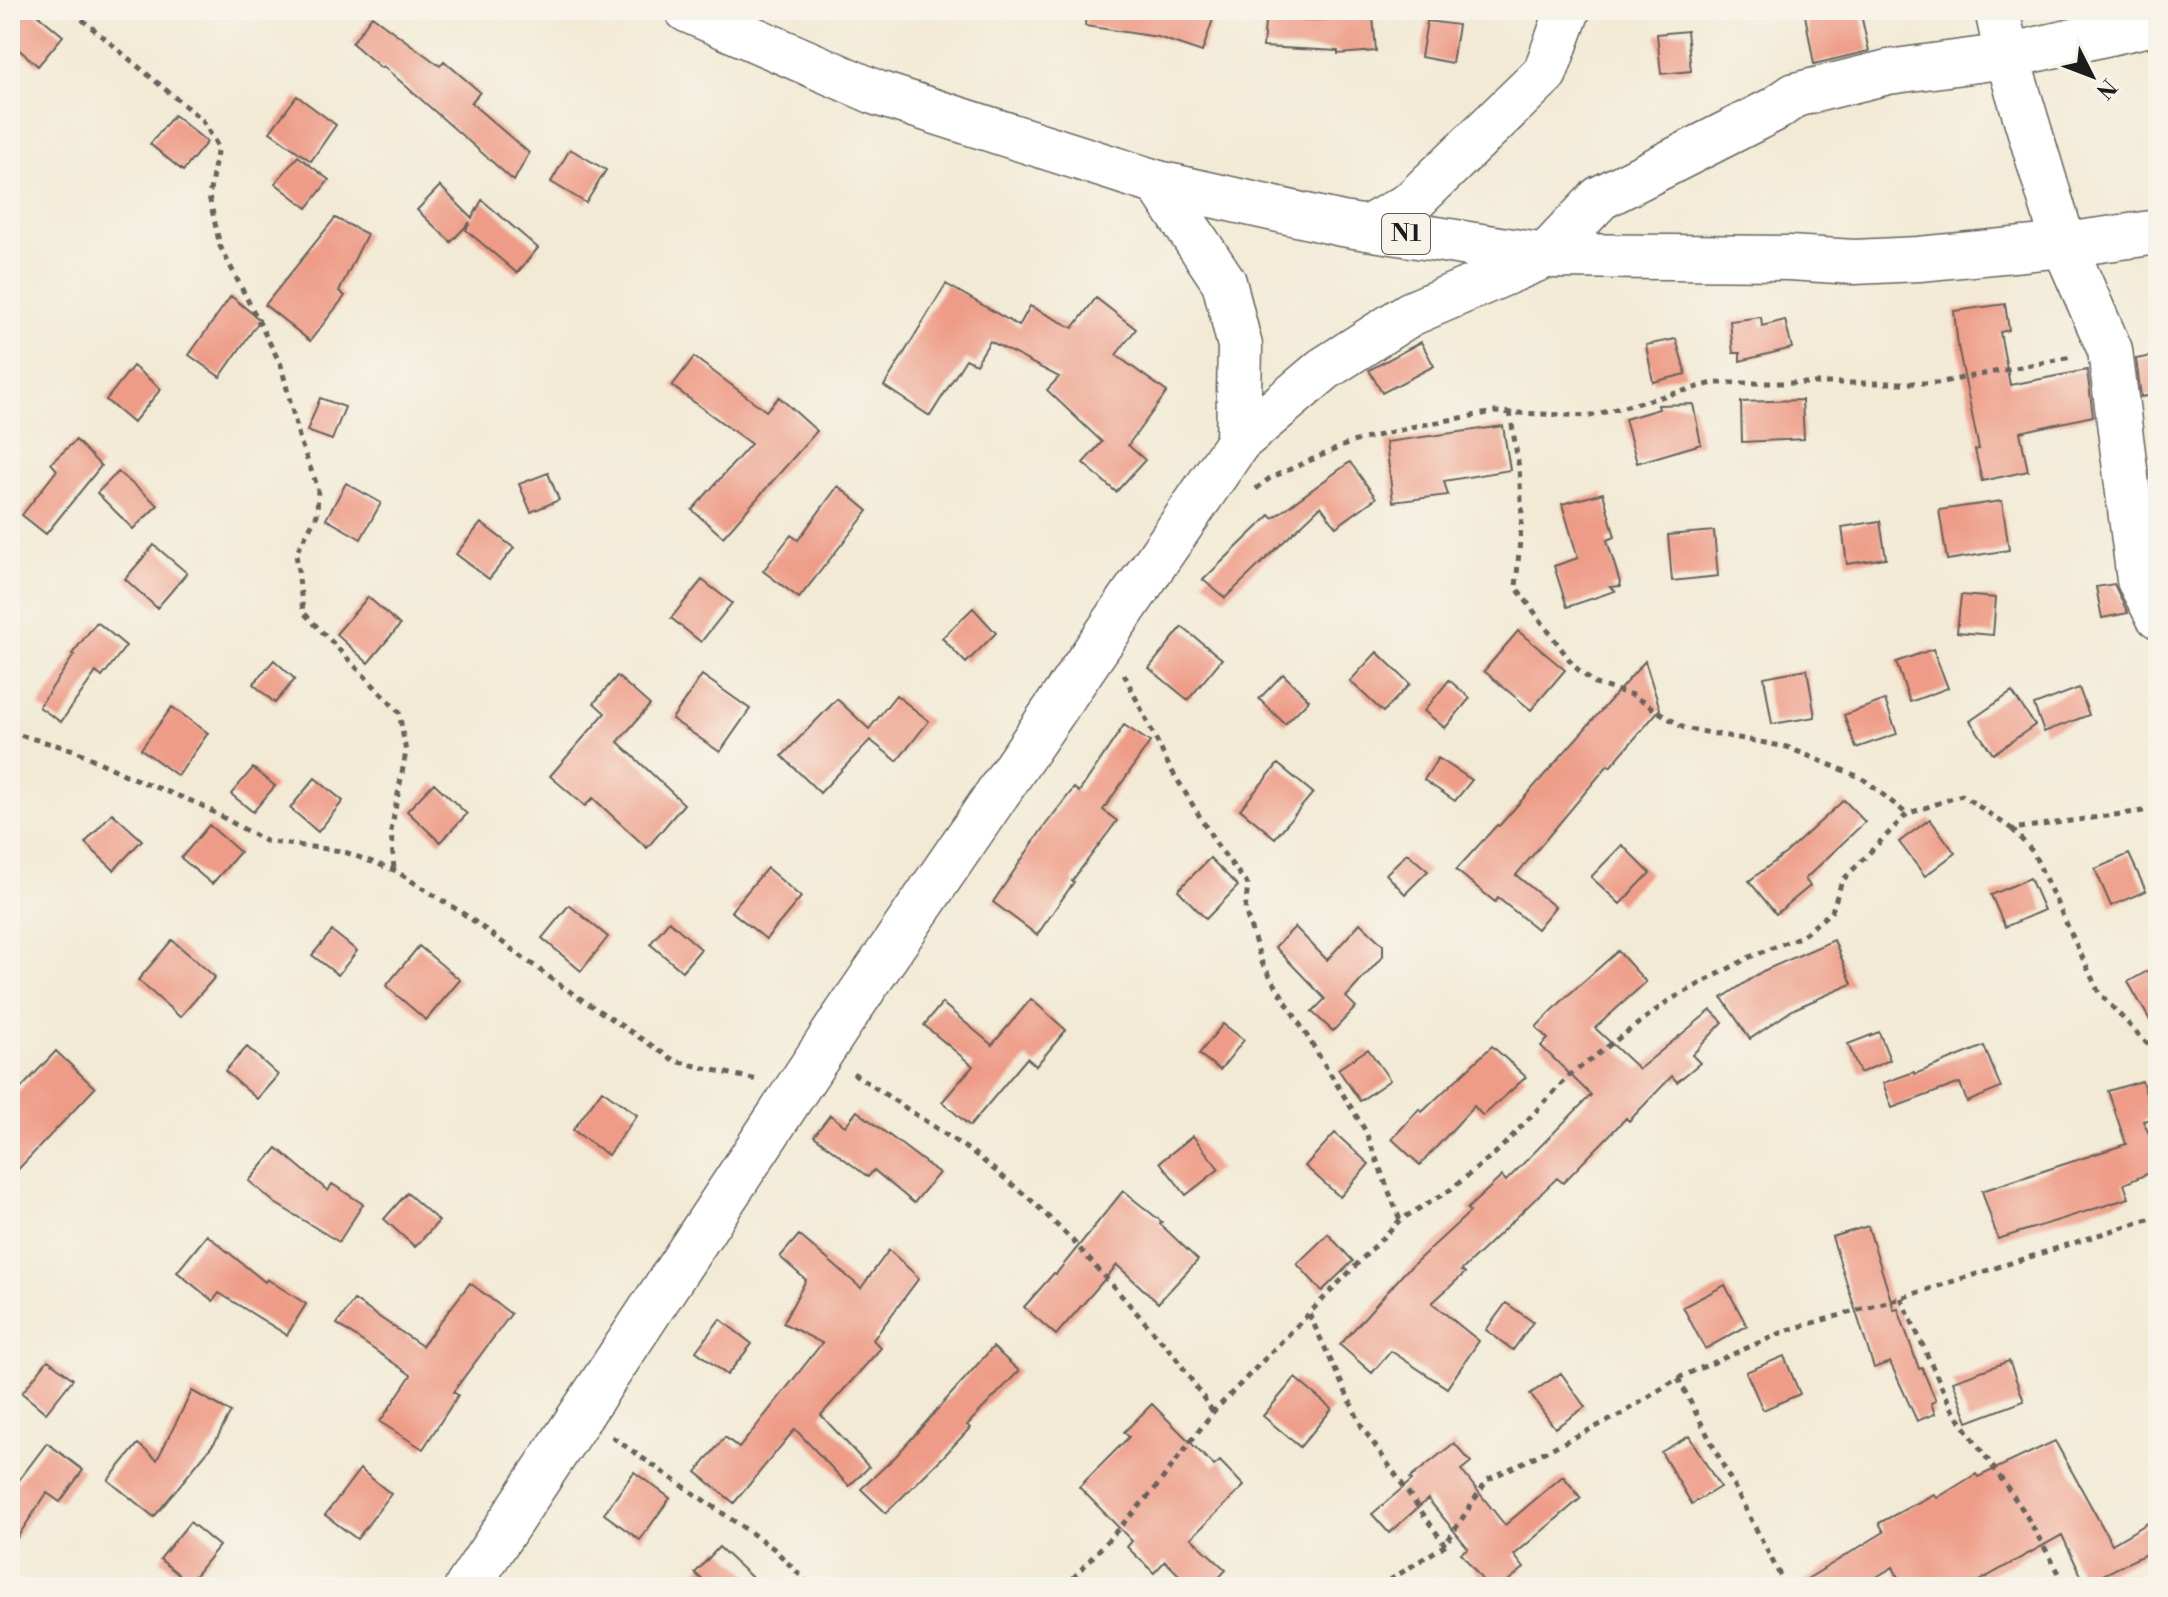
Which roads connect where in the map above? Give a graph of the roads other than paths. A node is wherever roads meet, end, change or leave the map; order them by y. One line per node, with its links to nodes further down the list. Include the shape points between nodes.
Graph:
1 (687, 10): 6 (main road, N1, via 877,93)
2 (1568, 10): 7 (main road, via 1545,73 1410,204)
3 (1997, 10): 5 (main road)
4 (2158, 22): 5 (main road)
5 (2007, 56): 9 (main road); 10 (main road, via 1888,72 1795,95 1600,198)
6 (1158, 183): 7 (main road, N1); 11 (main road, via 1224,282 1240,346)
7 (1367, 228): 10 (main road, N1)
8 (2158, 232): 9 (main road, N1)
9 (2064, 245): 10 (main road, N1, via 1854,262); 12 (main road, via 2110,350 2139,580)
10 (1545, 256): 11 (main road, via 1410,314 1324,369)
11 (1238, 442): 13 (main road, via 797,1089)
12 (2158, 616)
13 (467, 1587)

